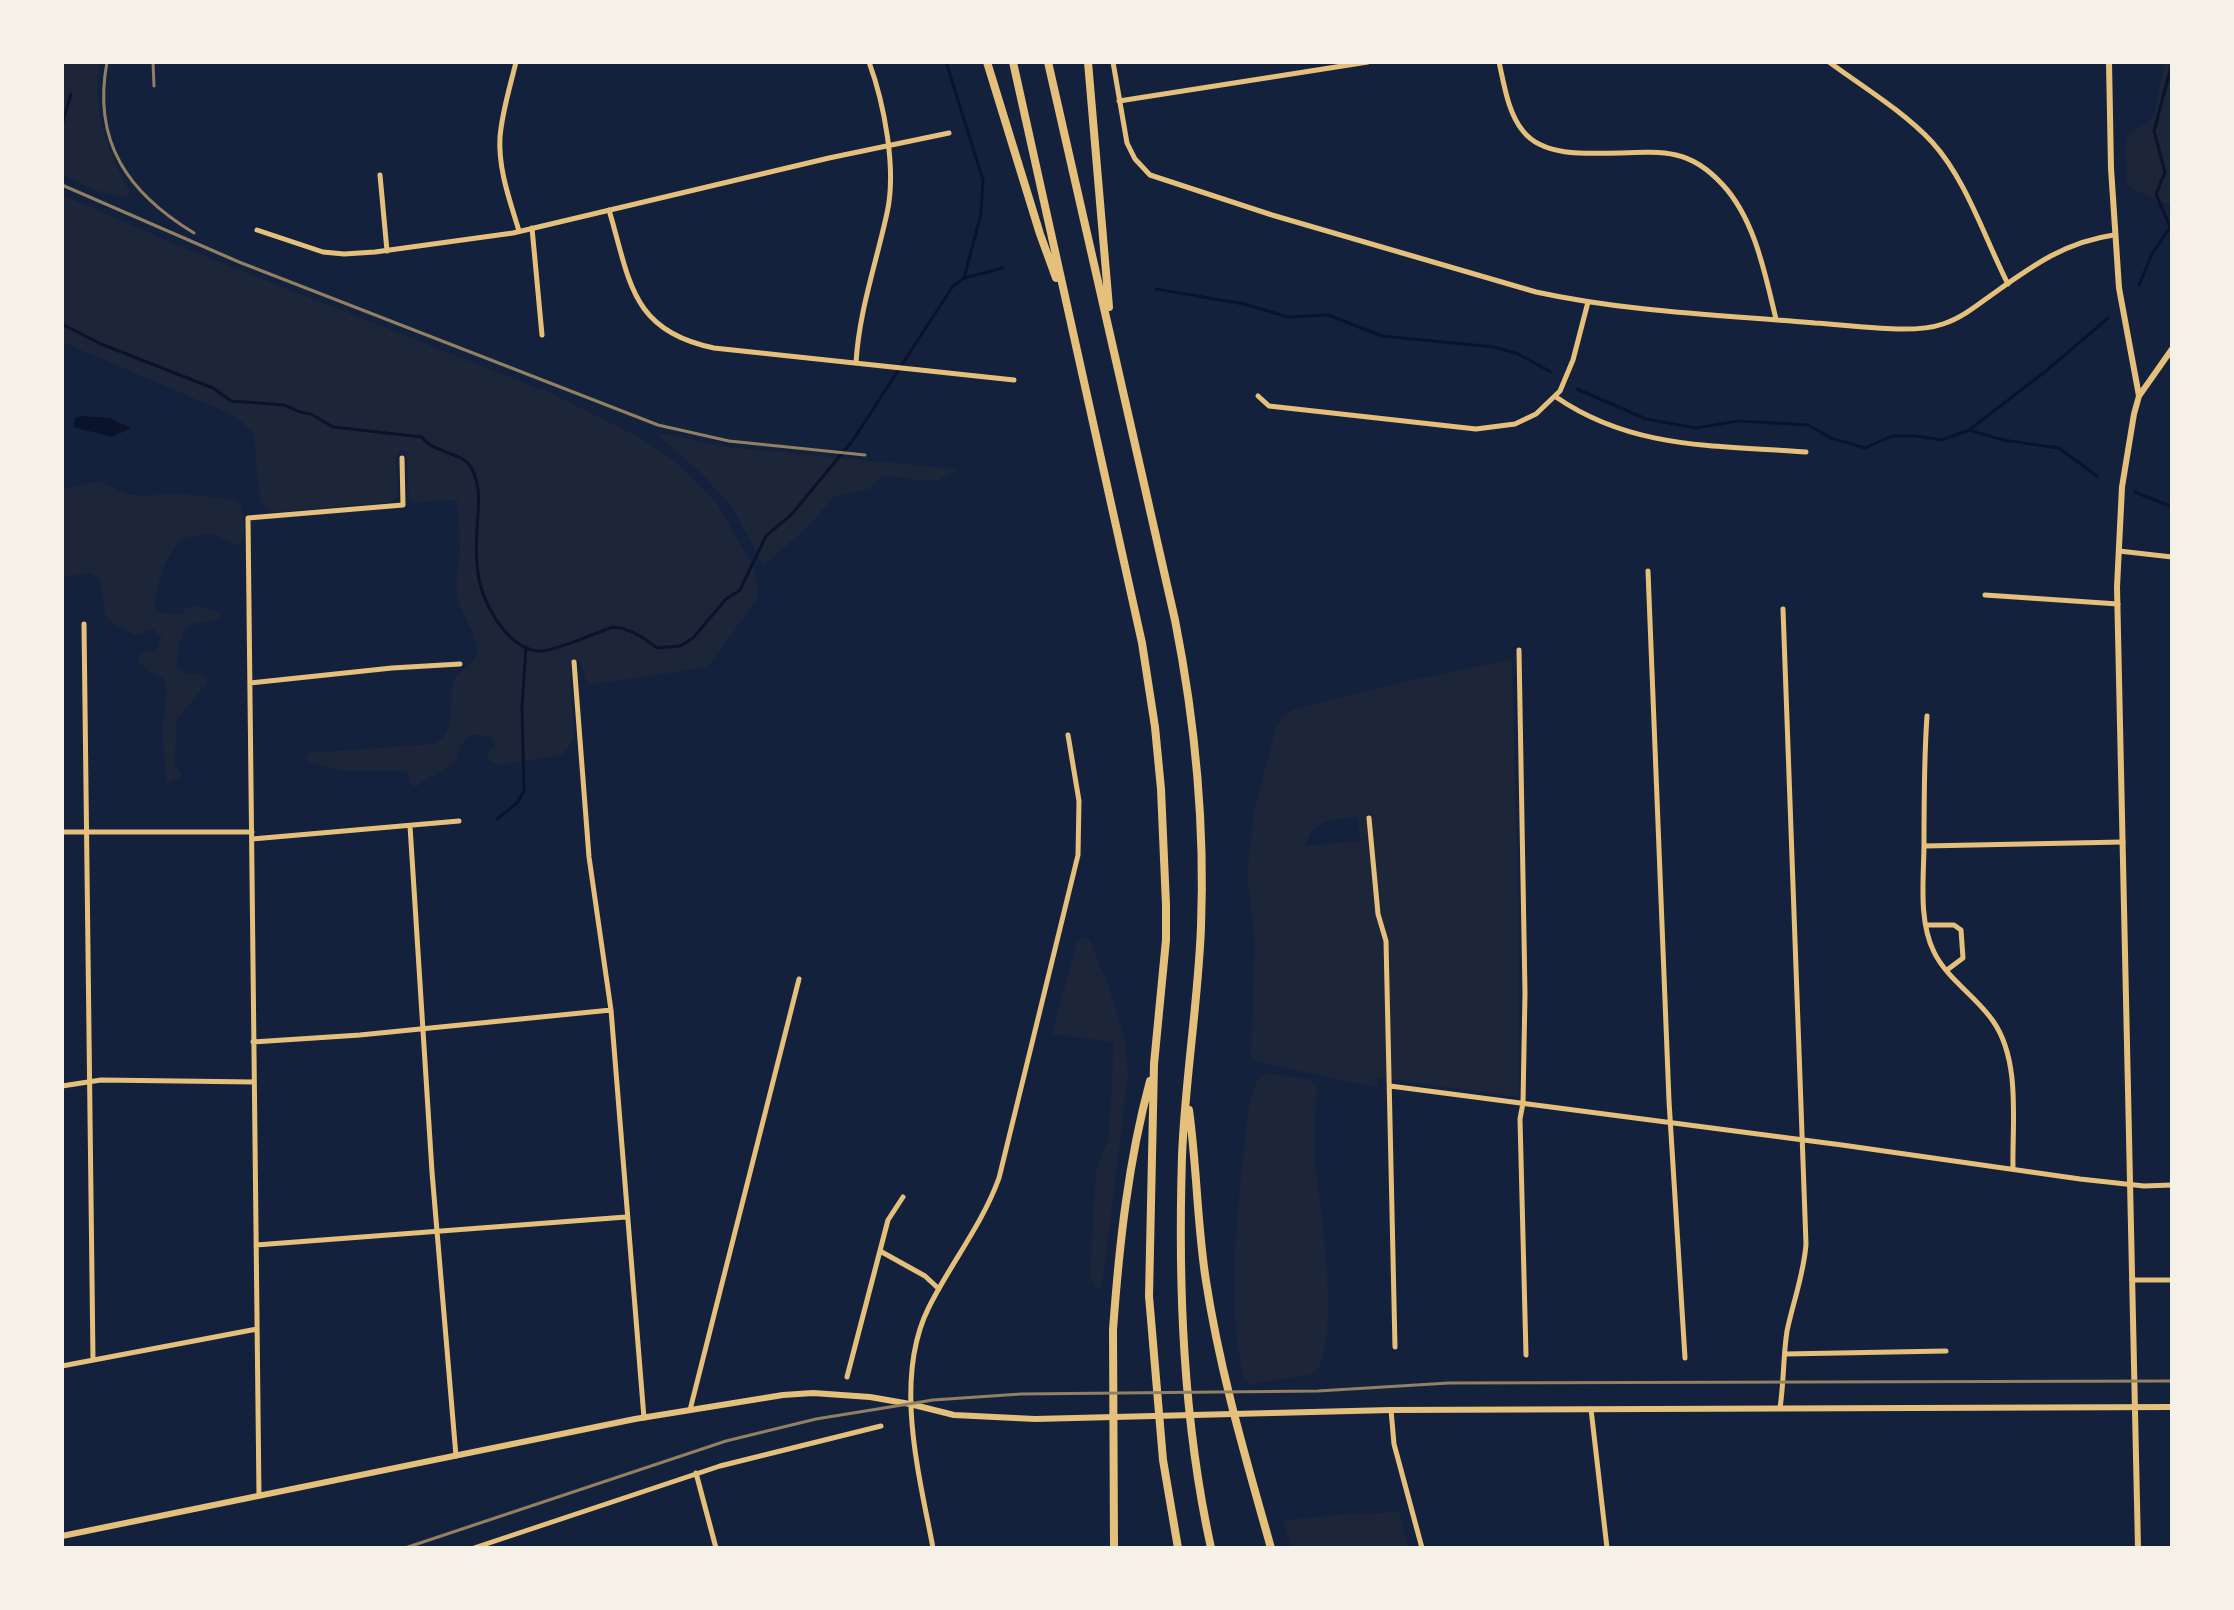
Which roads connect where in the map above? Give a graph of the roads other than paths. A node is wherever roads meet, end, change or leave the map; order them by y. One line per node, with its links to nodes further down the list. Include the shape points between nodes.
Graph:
1 (516, 62): 19 (street, via 500,152)
2 (869, 62): 14 (street)
3 (987, 62): 23 (highway)
4 (1013, 62): 23 (highway)
5 (1048, 62): 27 (highway)
6 (1088, 62): 27 (highway)
7 (1113, 62): 12 (street)
8 (1368, 62): 12 (street)
9 (1499, 62): 25 (street, via 1515,119 1535,143 1562,152 1678,155 1724,185 1755,243)
10 (1829, 62): 22 (street, via 1932,142 1957,178)
11 (2109, 62): 20 (street)
12 (1119, 101): 24 (street, via 1135,159 1161,180 1536,292)
13 (949, 133): 14 (street)
14 (887, 147): 16 (street); 29 (street, via 888,211 861,315)
15 (380, 175): 21 (street)
16 (609, 210): 17 (street); 29 (street, via 637,300 657,324 677,337 714,348)
17 (532, 228): 19 (street); 26 (street)
18 (257, 230): 21 (street, via 323,252)
19 (519, 231): 21 (street)
20 (2114, 235): 22 (street, via 2069,245); 32 (street, via 2123,321)
21 (387, 251)
22 (2008, 284): 25 (street, via 1964,314 1933,327)
23 (1064, 295): 63 (highway, via 1142,643 1155,727 1166,940)
24 (1588, 302): 25 (street); 33 (street, via 1570,369)
25 (1776, 319)
26 (542, 335)
27 (1112, 339): 68 (highway, via 1182,656 1200,795 1201,925)
28 (2172, 349): 32 (street)
29 (856, 363): 30 (street)
30 (1014, 380)
31 (1258, 396): 33 (street, via 1269,406 1476,429 1522,422)
32 (2139, 396): 36 (street, via 2122,487)
33 (1556, 397): 34 (street, via 1586,416 1648,439)
34 (1806, 452)
35 (402, 458): 46 (street, via 403,505 248,518)
36 (2118, 551): 37 (street); 40 (street)
37 (2172, 557)
38 (1648, 571): 70 (street)
39 (1985, 595): 40 (street)
40 (2118, 604): 55 (street)
41 (1783, 609): 71 (street)
42 (84, 624): 53 (street)
43 (1519, 650): 69 (street)
44 (574, 662): 60 (street, via 587,831)
45 (460, 664): 46 (street)
46 (250, 683): 54 (street)
47 (1927, 716): 56 (street)
48 (1068, 735): 82 (street, via 1080,827 1073,881 999,1178)
49 (1369, 818): 67 (street, via 1378,914 1386,941)
50 (459, 821): 51 (street)
51 (410, 826): 54 (street); 61 (street)
52 (62, 832): 53 (street)
53 (88, 832): 54 (street); 64 (street)
54 (252, 836): 62 (street)
55 (2124, 842): 56 (street); 73 (street)
56 (1924, 846): 57 (street)
57 (1927, 925): 58 (street, via 1933,951); 58 (street, via 1961,930 1963,958)
58 (1947, 970): 72 (street, via 2003,1039)
59 (799, 979): 97 (street)
60 (611, 1010): 61 (street); 76 (street)
61 (423, 1029): 62 (street); 77 (street)
62 (253, 1042): 65 (street)
63 (1154, 1064): 109 (highway, via 1131,1167 1113,1330); 110 (highway, via 1149,1296 1163,1460)
64 (88, 1082): 65 (street); 66 (street); 89 (street)
65 (254, 1082): 78 (street)
66 (62, 1086)
67 (1390, 1086): 69 (street); 84 (street)
68 (1186, 1093): 111 (highway, via 1184,1334 1194,1461); 112 (highway, via 1201,1247 1221,1364)
69 (1523, 1103): 70 (street); 87 (street)
70 (1672, 1123): 71 (street); 88 (street)
71 (1802, 1140): 72 (street); 86 (street, via 1805,1263)
72 (2013, 1169): 73 (street)
73 (2131, 1185): 74 (street); 80 (street)
74 (2172, 1185)
75 (903, 1197): 79 (street, via 888,1220)
76 (627, 1217): 77 (street); 99 (street)
77 (437, 1232): 78 (street); 101 (street)
78 (256, 1245): 83 (street)
79 (880, 1251): 82 (street); 91 (street)
80 (2132, 1280): 81 (street); 93 (street)
81 (2172, 1280)
82 (939, 1289): 92 (street, via 918,1337)
83 (257, 1329): 89 (street); 103 (street)
84 (1395, 1347)
85 (1946, 1351): 86 (street)
86 (1785, 1354): 95 (street)
87 (1526, 1355)
88 (1685, 1358)
89 (93, 1360): 90 (street)
90 (62, 1366)
91 (847, 1377)
92 (910, 1404): 97 (street, via 813,1393); 98 (street, via 954,1415 1085,1418); 108 (street)
93 (2136, 1407): 94 (street); 95 (street); 115 (street)
94 (2172, 1407)
95 (1780, 1408): 96 (street)
96 (1591, 1409): 98 (street); 114 (street)
97 (690, 1410): 99 (street)
98 (1391, 1410): 113 (street, via 1394,1444)
99 (644, 1418): 101 (street)
100 (881, 1426): 102 (street)
101 (456, 1456): 103 (street)
102 (696, 1473): 105 (street); 107 (street)
103 (259, 1496): 104 (street)
104 (62, 1536)
105 (496, 1545): 106 (street)
106 (474, 1548)
107 (716, 1548)
108 (933, 1548)
109 (1114, 1548)
110 (1178, 1548)
111 (1211, 1548)
112 (1271, 1548)
113 (1422, 1548)
114 (1607, 1548)
115 (2138, 1548)

